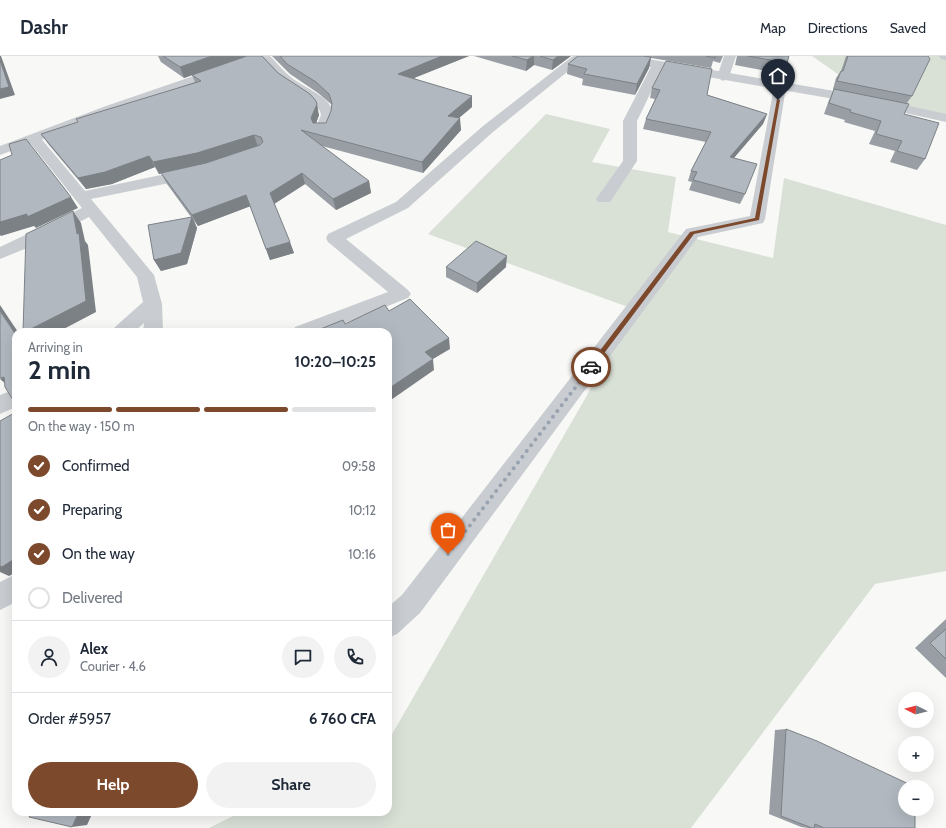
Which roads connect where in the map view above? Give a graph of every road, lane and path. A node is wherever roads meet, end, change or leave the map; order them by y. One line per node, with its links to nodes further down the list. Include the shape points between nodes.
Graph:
1 (264, 56): 9 (street, via 286,80 319,101 327,110 328,115); 10 (street, via 111,109)
2 (581, 56): 20 (street, via 488,129 402,204 334,238 402,294)
3 (610, 56): 5 (street)
4 (730, 56): 6 (street)
5 (658, 65): 6 (street); 14 (street, via 630,121 630,161)
6 (723, 77): 7 (street)
7 (780, 87): 8 (street, via 869,101); 25 (street, via 758,219 692,233 411,604)
8 (946, 118)
9 (322, 130)
10 (34, 139): 11 (street); 13 (street)
11 (0, 151)
12 (206, 170): 13 (street)
13 (82, 196): 15 (street)
14 (604, 199)
15 (93, 209): 16 (street); 17 (street, via 145,275)
16 (0, 253)
17 (153, 304): 18 (street); 19 (street)
18 (126, 328)
19 (153, 328)
20 (313, 328)
21 (12, 399): 22 (street)
22 (0, 405)
23 (12, 590): 24 (street)
24 (0, 597)
25 (392, 621)

